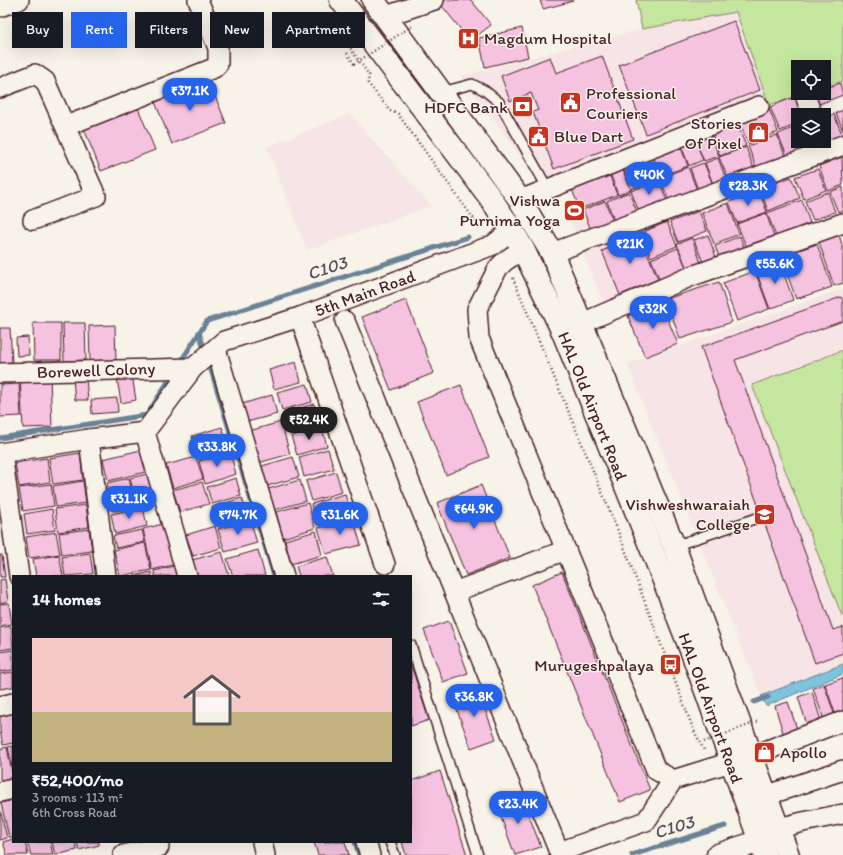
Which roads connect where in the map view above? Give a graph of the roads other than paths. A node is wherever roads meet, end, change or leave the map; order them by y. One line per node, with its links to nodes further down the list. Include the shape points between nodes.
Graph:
1 (18, 0): 5 (street)
2 (198, 0): 10 (street, via 218,48 218,64 214,68)
3 (341, 0): 18 (main road, HAL Old Airport Road)
4 (434, 0): 6 (street)
5 (0, 7)
6 (380, 8): 8 (main road, HAL Old Airport Road)
7 (0, 88): 10 (street, via 35,74 41,77 48,86)
8 (442, 92): 14 (lane, via 472,84 499,102); 15 (main road, HAL Old Airport Road)
9 (759, 106): 14 (street)
10 (66, 126): 16 (street, via 96,196)
11 (843, 145): 12 (street)
12 (831, 146)
13 (818, 148): 19 (street)
14 (548, 190): 15 (street)
15 (520, 200): 19 (main road, HAL Old Airport Road)
16 (33, 220)
17 (843, 223): 23 (street, via 692,276)
18 (512, 230): 20 (main road, HAL Old Airport Road); 21 (street, 5th Main Road, via 493,245)
19 (552, 253): 23 (main road, HAL Old Airport Road)
20 (514, 255): 32 (street, via 498,268 477,309 479,338); 44 (main road, HAL Old Airport Road, via 563,332 693,655)
21 (300, 317): 24 (street, 5th Main Road, via 224,341); 33 (street)
22 (345, 320): 38 (street)
23 (582, 323): 31 (main road, HAL Old Airport Road)
24 (216, 349): 25 (street, 5th Main Road); 37 (street)
25 (192, 368): 26 (street, Borewell Colony); 27 (street, 5th Main Road)
26 (0, 373)
27 (145, 432): 28 (street); 36 (street)
28 (89, 439): 29 (street); 35 (street)
29 (1, 453): 34 (street)
30 (760, 517): 31 (lane)
31 (674, 546): 43 (main road, HAL Old Airport Road)
32 (566, 550): 38 (street); 46 (street, via 656,770)
33 (385, 564)
34 (19, 575)
35 (106, 575)
36 (187, 575)
37 (284, 575)
38 (454, 592): 46 (street, via 559,852 646,821)
39 (412, 648): 61 (lane)
40 (12, 703): 41 (street)
41 (0, 706)
42 (843, 721): 43 (street)
43 (752, 756): 49 (main road, HAL Old Airport Road)
44 (722, 765): 46 (street); 56 (main road, HAL Old Airport Road)
45 (843, 770): 49 (street)
46 (673, 780)
47 (12, 789): 48 (street)
48 (0, 792)
49 (768, 795): 51 (main road, HAL Old Airport Road)
50 (843, 814): 51 (street)
51 (780, 828): 63 (main road, HAL Old Airport Road)
52 (262, 843): 58 (street)
53 (366, 843): 59 (street)
54 (390, 843): 60 (lane)
55 (162, 848): 57 (street)
56 (763, 848): 62 (main road)
57 (123, 855)
58 (265, 855)
59 (370, 855)
60 (395, 855)
61 (478, 855)
62 (718, 855)
63 (788, 855)

